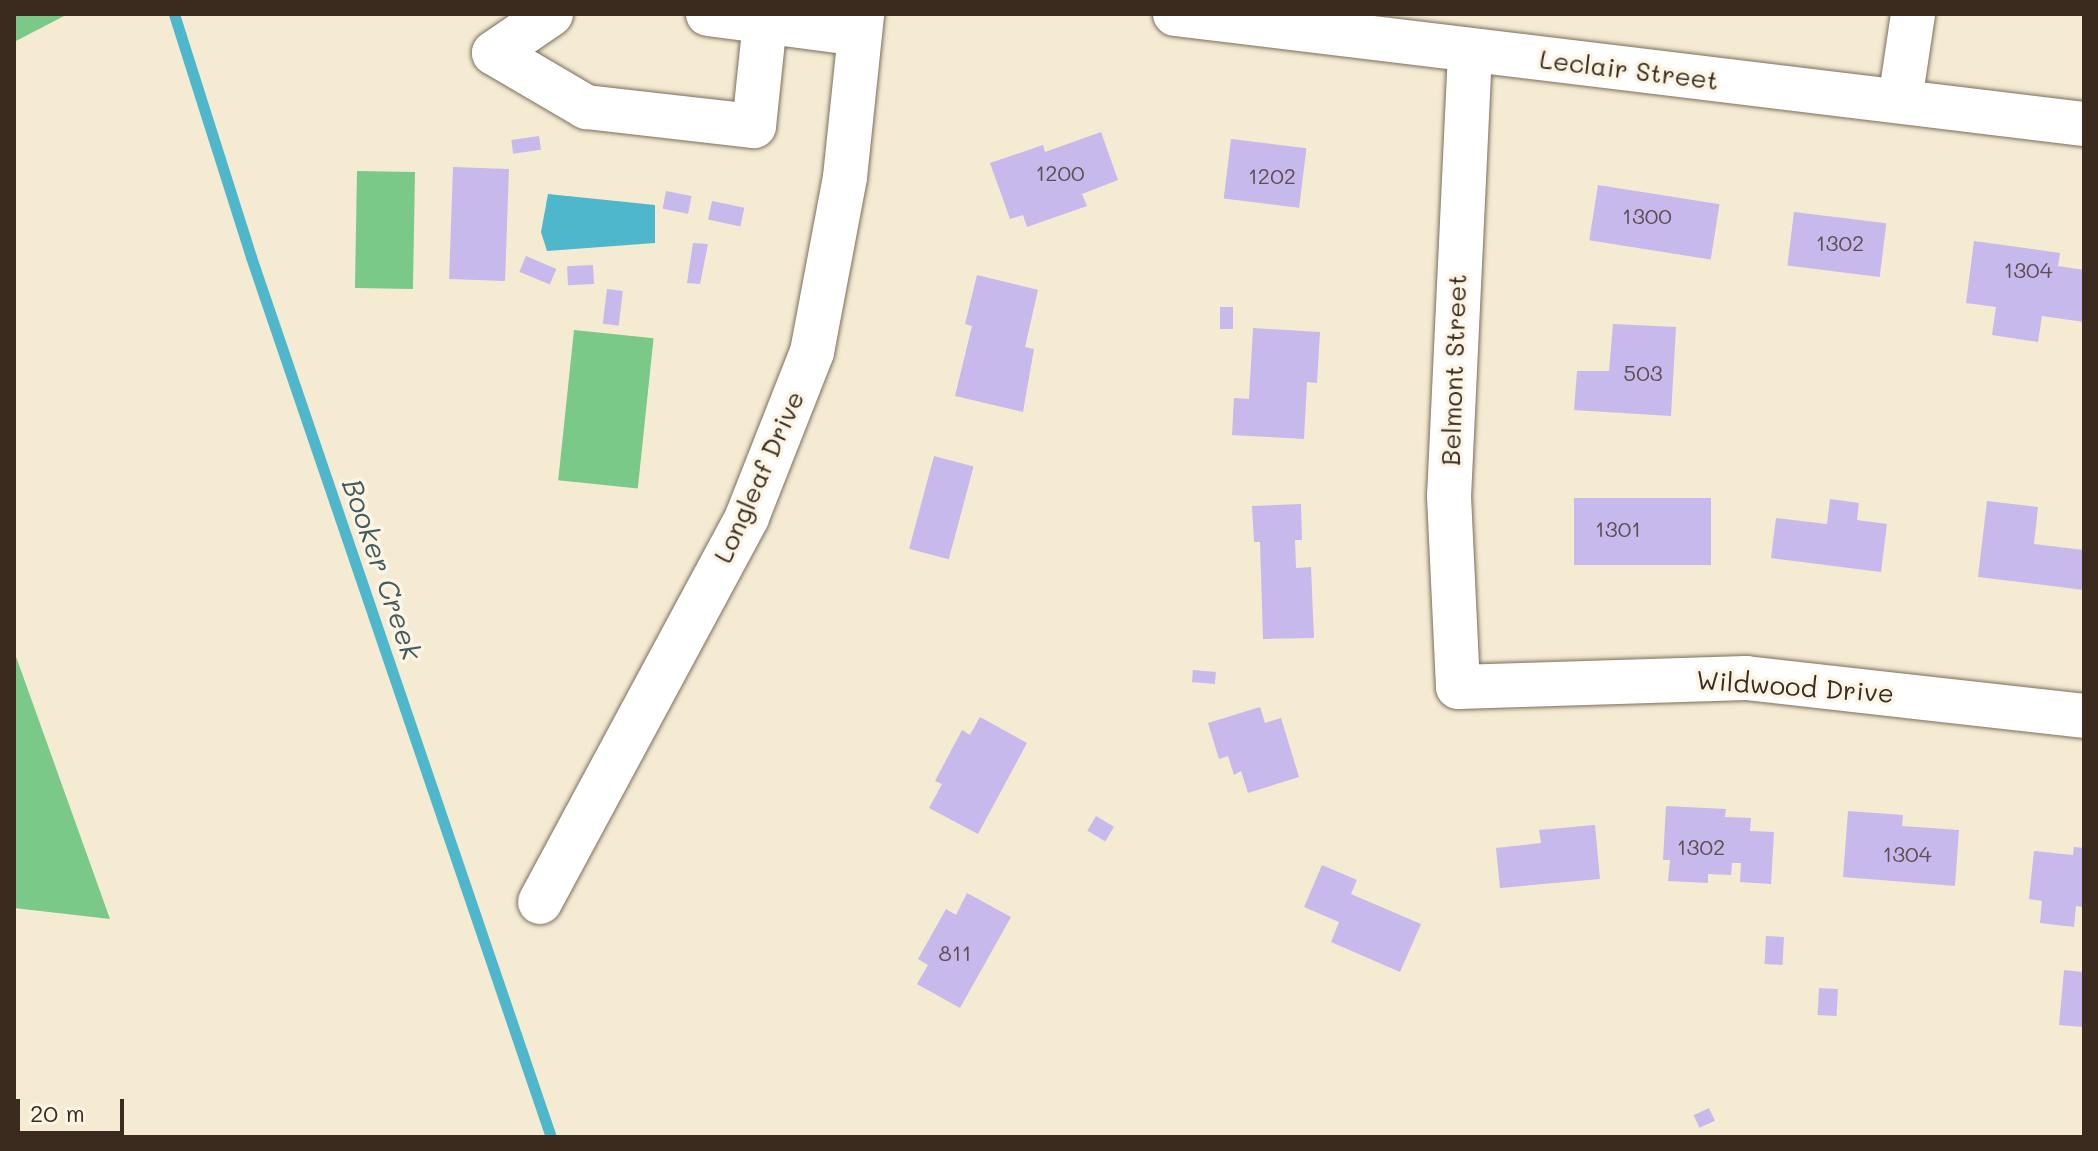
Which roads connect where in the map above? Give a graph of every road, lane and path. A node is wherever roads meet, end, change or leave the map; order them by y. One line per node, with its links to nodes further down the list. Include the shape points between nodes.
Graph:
1 (551, 14): 5 (street, via 494,53 586,107 754,126)
2 (708, 14): 5 (street)
3 (1175, 14): 7 (street, Leclair Street)
4 (1913, 14): 8 (street)
5 (765, 21): 6 (street)
6 (861, 24): 12 (street, Longleaf Drive, via 845,177 812,352 747,517)
7 (1470, 52): 8 (street, Leclair Street); 10 (street, Belmont Street, via 1449,496)
8 (1900, 101): 9 (street, Leclair Street)
9 (2084, 124)
10 (1458, 687): 11 (street, Wildwood Drive, via 1746,678)
11 (2084, 716)
12 (540, 902)

